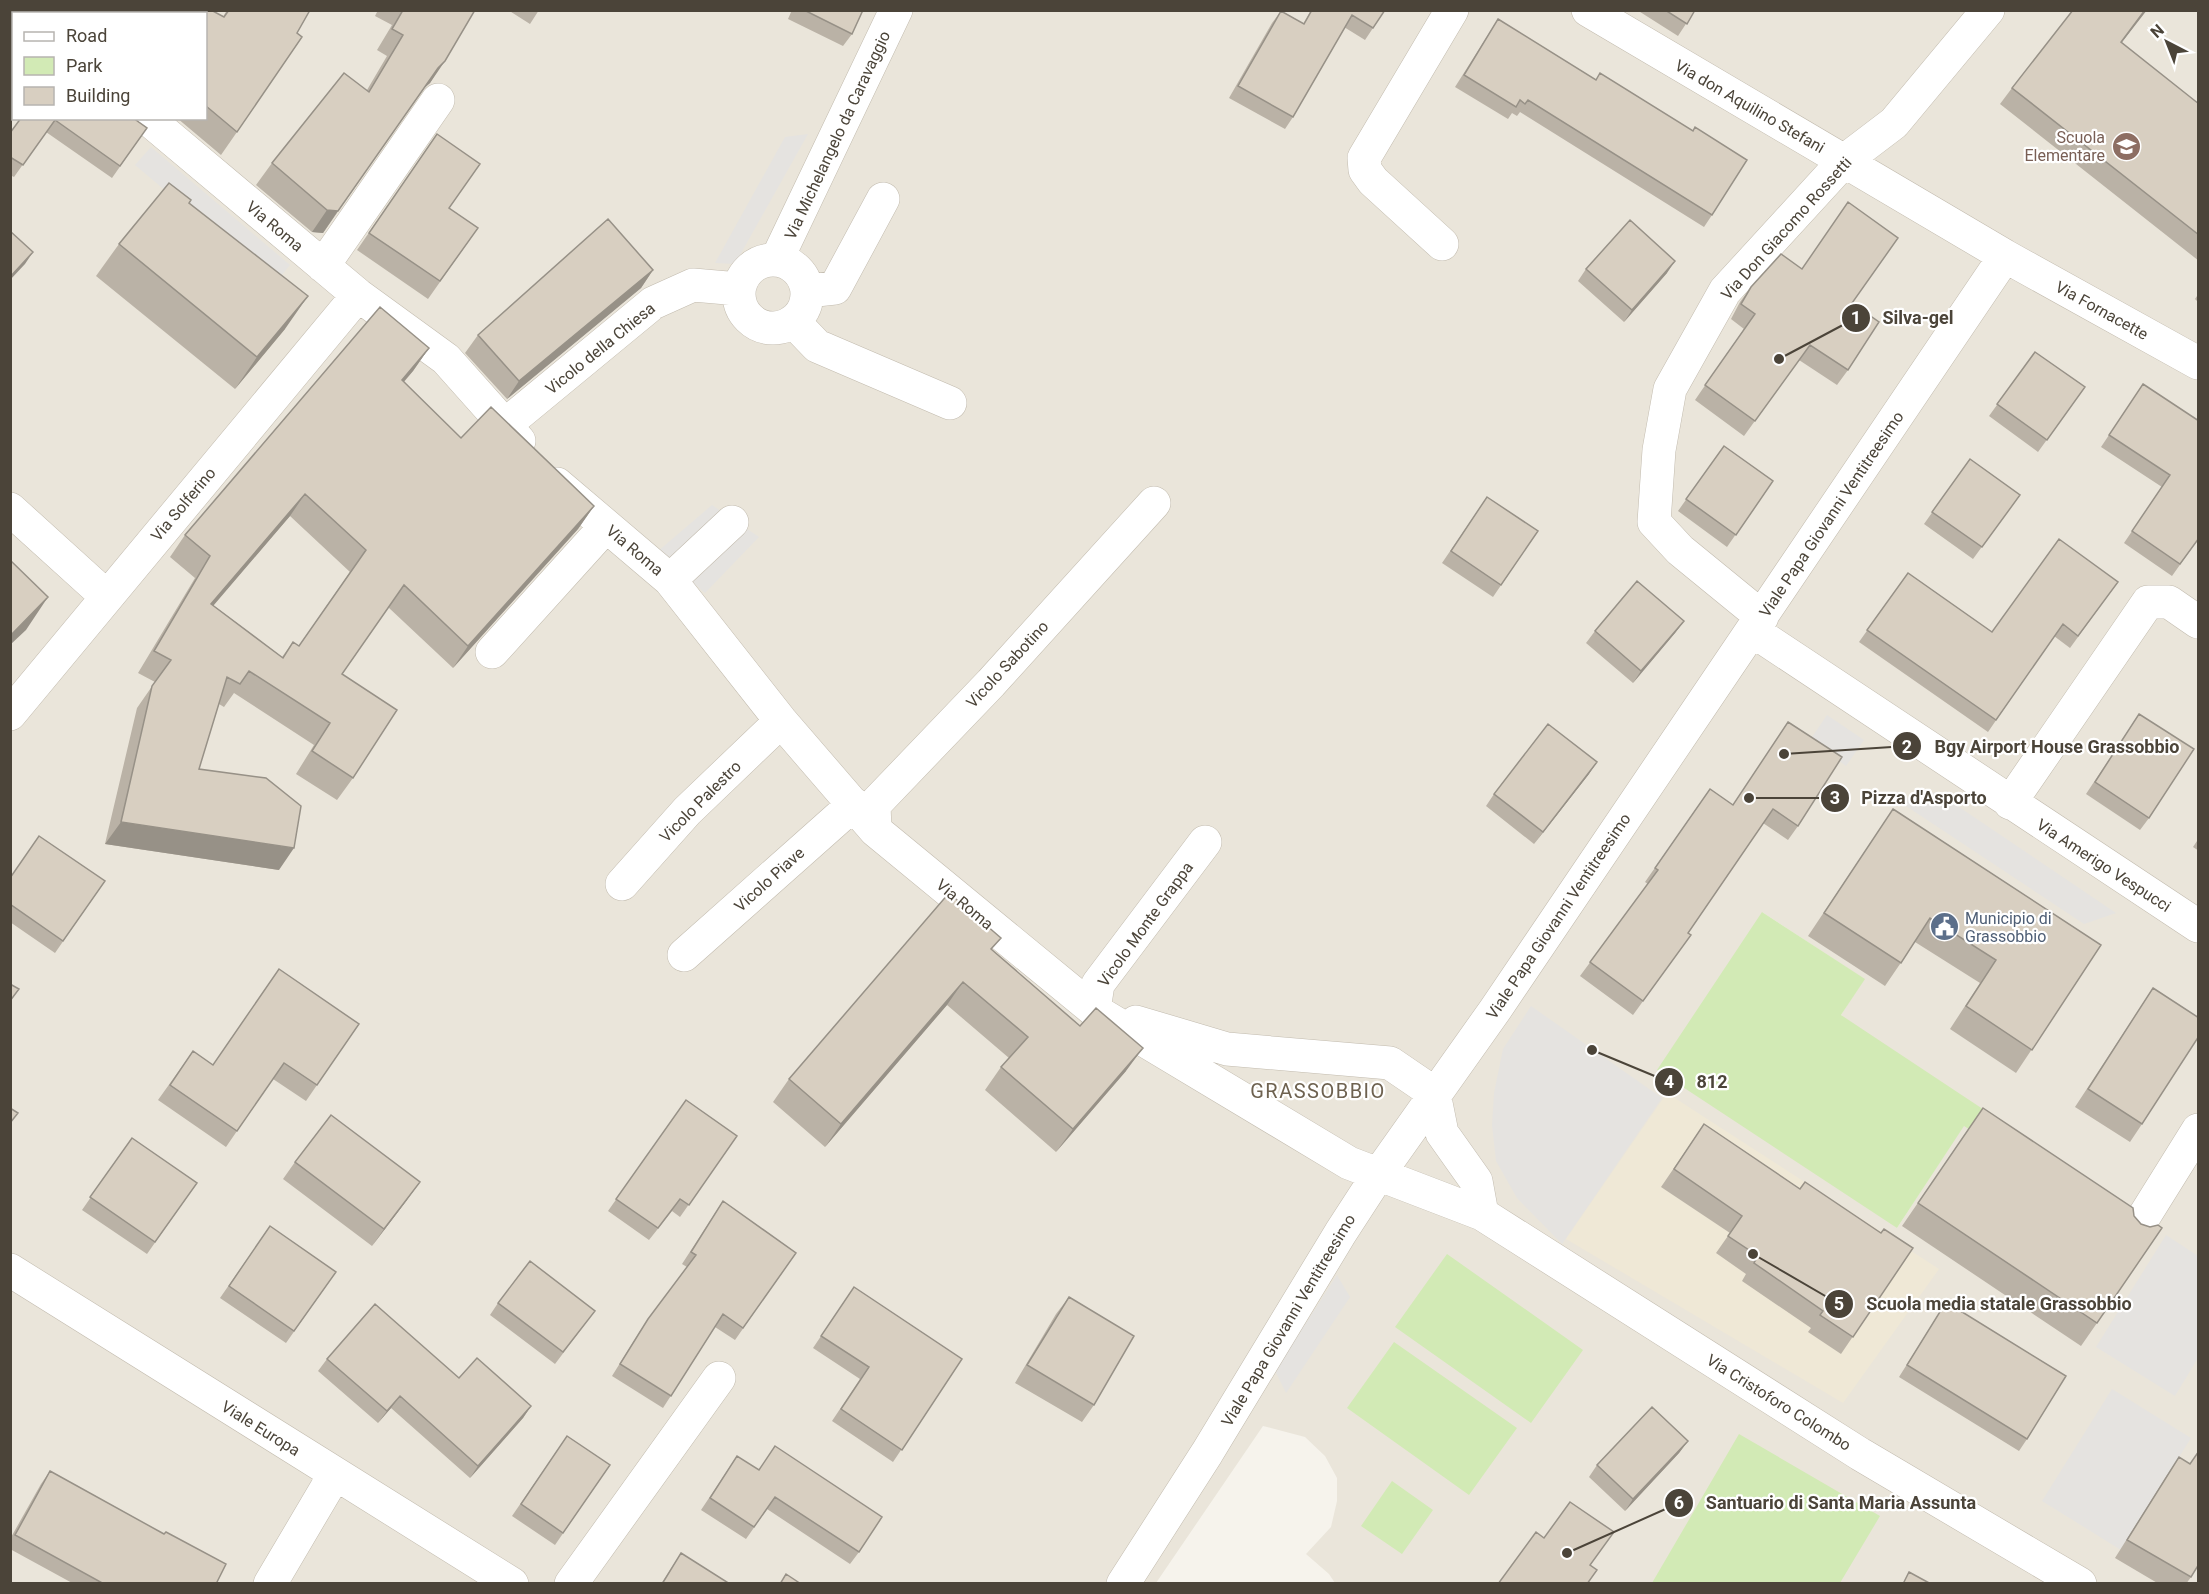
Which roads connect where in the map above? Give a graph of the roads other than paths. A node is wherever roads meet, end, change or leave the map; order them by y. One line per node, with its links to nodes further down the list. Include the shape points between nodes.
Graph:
1 (896, 10): 11 (street, Via Michelangelo da Caravaggio)
2 (1452, 10): 9 (street, via 1364,158 1365,170 1373,181)
3 (1588, 10): 7 (street, Via don Aquilino Stefani)
4 (1988, 10): 7 (street, Via Don Giacomo Rossetti, via 1894,123)
5 (438, 100): 12 (street)
6 (149, 120): 12 (street, Via Roma)
7 (1844, 161): 10 (street, Via don Aquilino Stefani); 27 (street, Via Don Giacomo Rossetti, via 1725,291 1670,389 1659,450 1654,522)
8 (883, 199): 14 (street, via 835,288)
9 (1442, 244)
10 (2005, 256): 17 (street, Via Fornacette); 27 (street, Viale Papa Giovanni Ventitreesimo)
11 (777, 260): 13 (street, Via Michelangelo da Caravaggio, via 748,270); 14 (street, Via Michelangelo da Caravaggio, via 798,270)
12 (323, 266): 15 (street, Via Roma)
13 (739, 289): 16 (street, via 743,311 760,325 771,328); 19 (street, Vicolo della Chiesa, via 693,285 653,303)
14 (807, 291): 16 (street, via 806,303)
15 (358, 295): 19 (street, Via Roma, via 446,359); 25 (street, Via Solferino)
16 (793, 321): 18 (street, via 817,346)
17 (2199, 363)
18 (950, 403)
19 (505, 425): 23 (street, Via Roma, via 560,487)
20 (1154, 503): 33 (street, Vicolo Sabotino, via 874,805)
21 (10, 509): 25 (street)
22 (732, 522): 24 (street)
23 (606, 526): 24 (street, Via Roma); 28 (street)
24 (670, 580): 30 (street, Via Roma)
25 (105, 596): 29 (street, Via Solferino)
26 (2199, 622): 31 (street, via 2169,602 2148,602)
27 (1757, 624): 31 (street, Via Amerigo Vespucci); 39 (street, Viale Papa Giovanni Ventitreesimo, via 1495,1010)
28 (492, 652)
29 (10, 714)
30 (782, 721): 32 (street, Via Roma); 35 (street, Vicolo Palestro, via 687,811)
31 (2010, 803): 36 (street, Via Amerigo Vespucci)
32 (854, 804): 33 (street, Via Roma); 37 (street, Vicolo Piave)
33 (875, 830): 38 (street, Via Roma)
34 (1205, 842): 38 (street, Vicolo Monte Grappa, via 1098,984)
35 (622, 884)
36 (2199, 926)
37 (684, 954)
38 (1094, 1010): 39 (street, Via Roma, via 1227,1049 1390,1063); 41 (street, Via Roma, via 1340,1157)
39 (1434, 1093): 41 (street, Viale Papa Giovanni Ventitreesimo); 42 (street, via 1442,1133 1476,1181)
40 (2199, 1130): 43 (street)
41 (1378, 1175): 42 (street, Via Cristoforo Colombo); 50 (street, Viale Papa Giovanni Ventitreesimo)
42 (1482, 1214): 51 (street, Via Cristoforo Colombo, via 1860,1454)
43 (2135, 1231)
44 (10, 1270): 46 (street, Viale Europa)
45 (719, 1378): 49 (street)
46 (335, 1474): 47 (street); 48 (street, Viale Europa)
47 (270, 1584)
48 (512, 1584)
49 (571, 1584)
50 (1123, 1584)
51 (2080, 1584)

